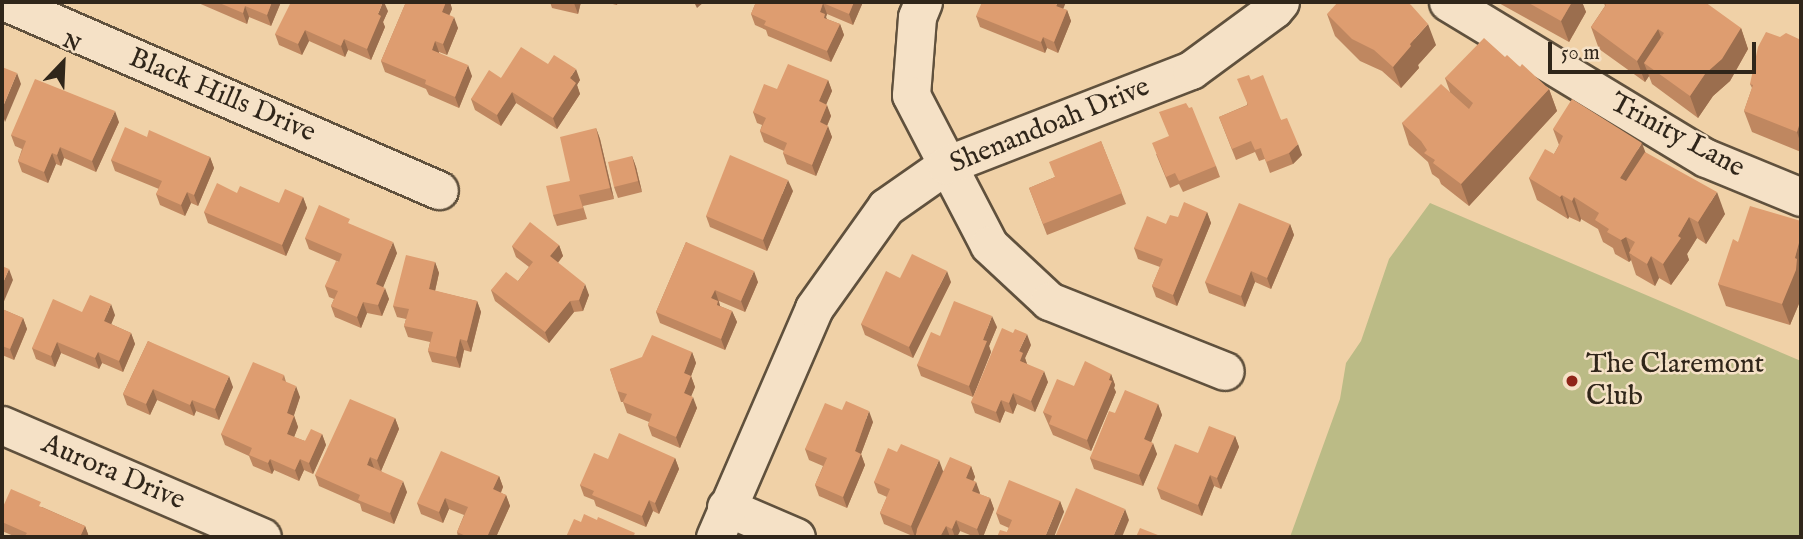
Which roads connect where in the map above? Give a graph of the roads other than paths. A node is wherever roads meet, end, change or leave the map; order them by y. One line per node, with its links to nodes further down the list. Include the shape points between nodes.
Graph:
1 (6, 2): 8 (street, Black Hills Drive)
2 (923, 2): 7 (street, via 917,17 911,95)
3 (1280, 2): 7 (street, Shenandoah Drive, via 1191,70)
4 (1448, 2): 5 (street, Trinity Lane)
5 (1496, 32): 6 (street); 9 (street, Trinity Lane, via 1706,158)
6 (1469, 59)
7 (946, 165): 10 (street, via 989,245 1049,300); 12 (street, Shenandoah Drive, via 886,207 814,308)
8 (439, 190)
9 (1801, 197)
10 (1224, 371)
11 (2, 425): 13 (street, Aurora Drive)
12 (720, 522): 14 (street)
13 (262, 537)
14 (796, 537)

